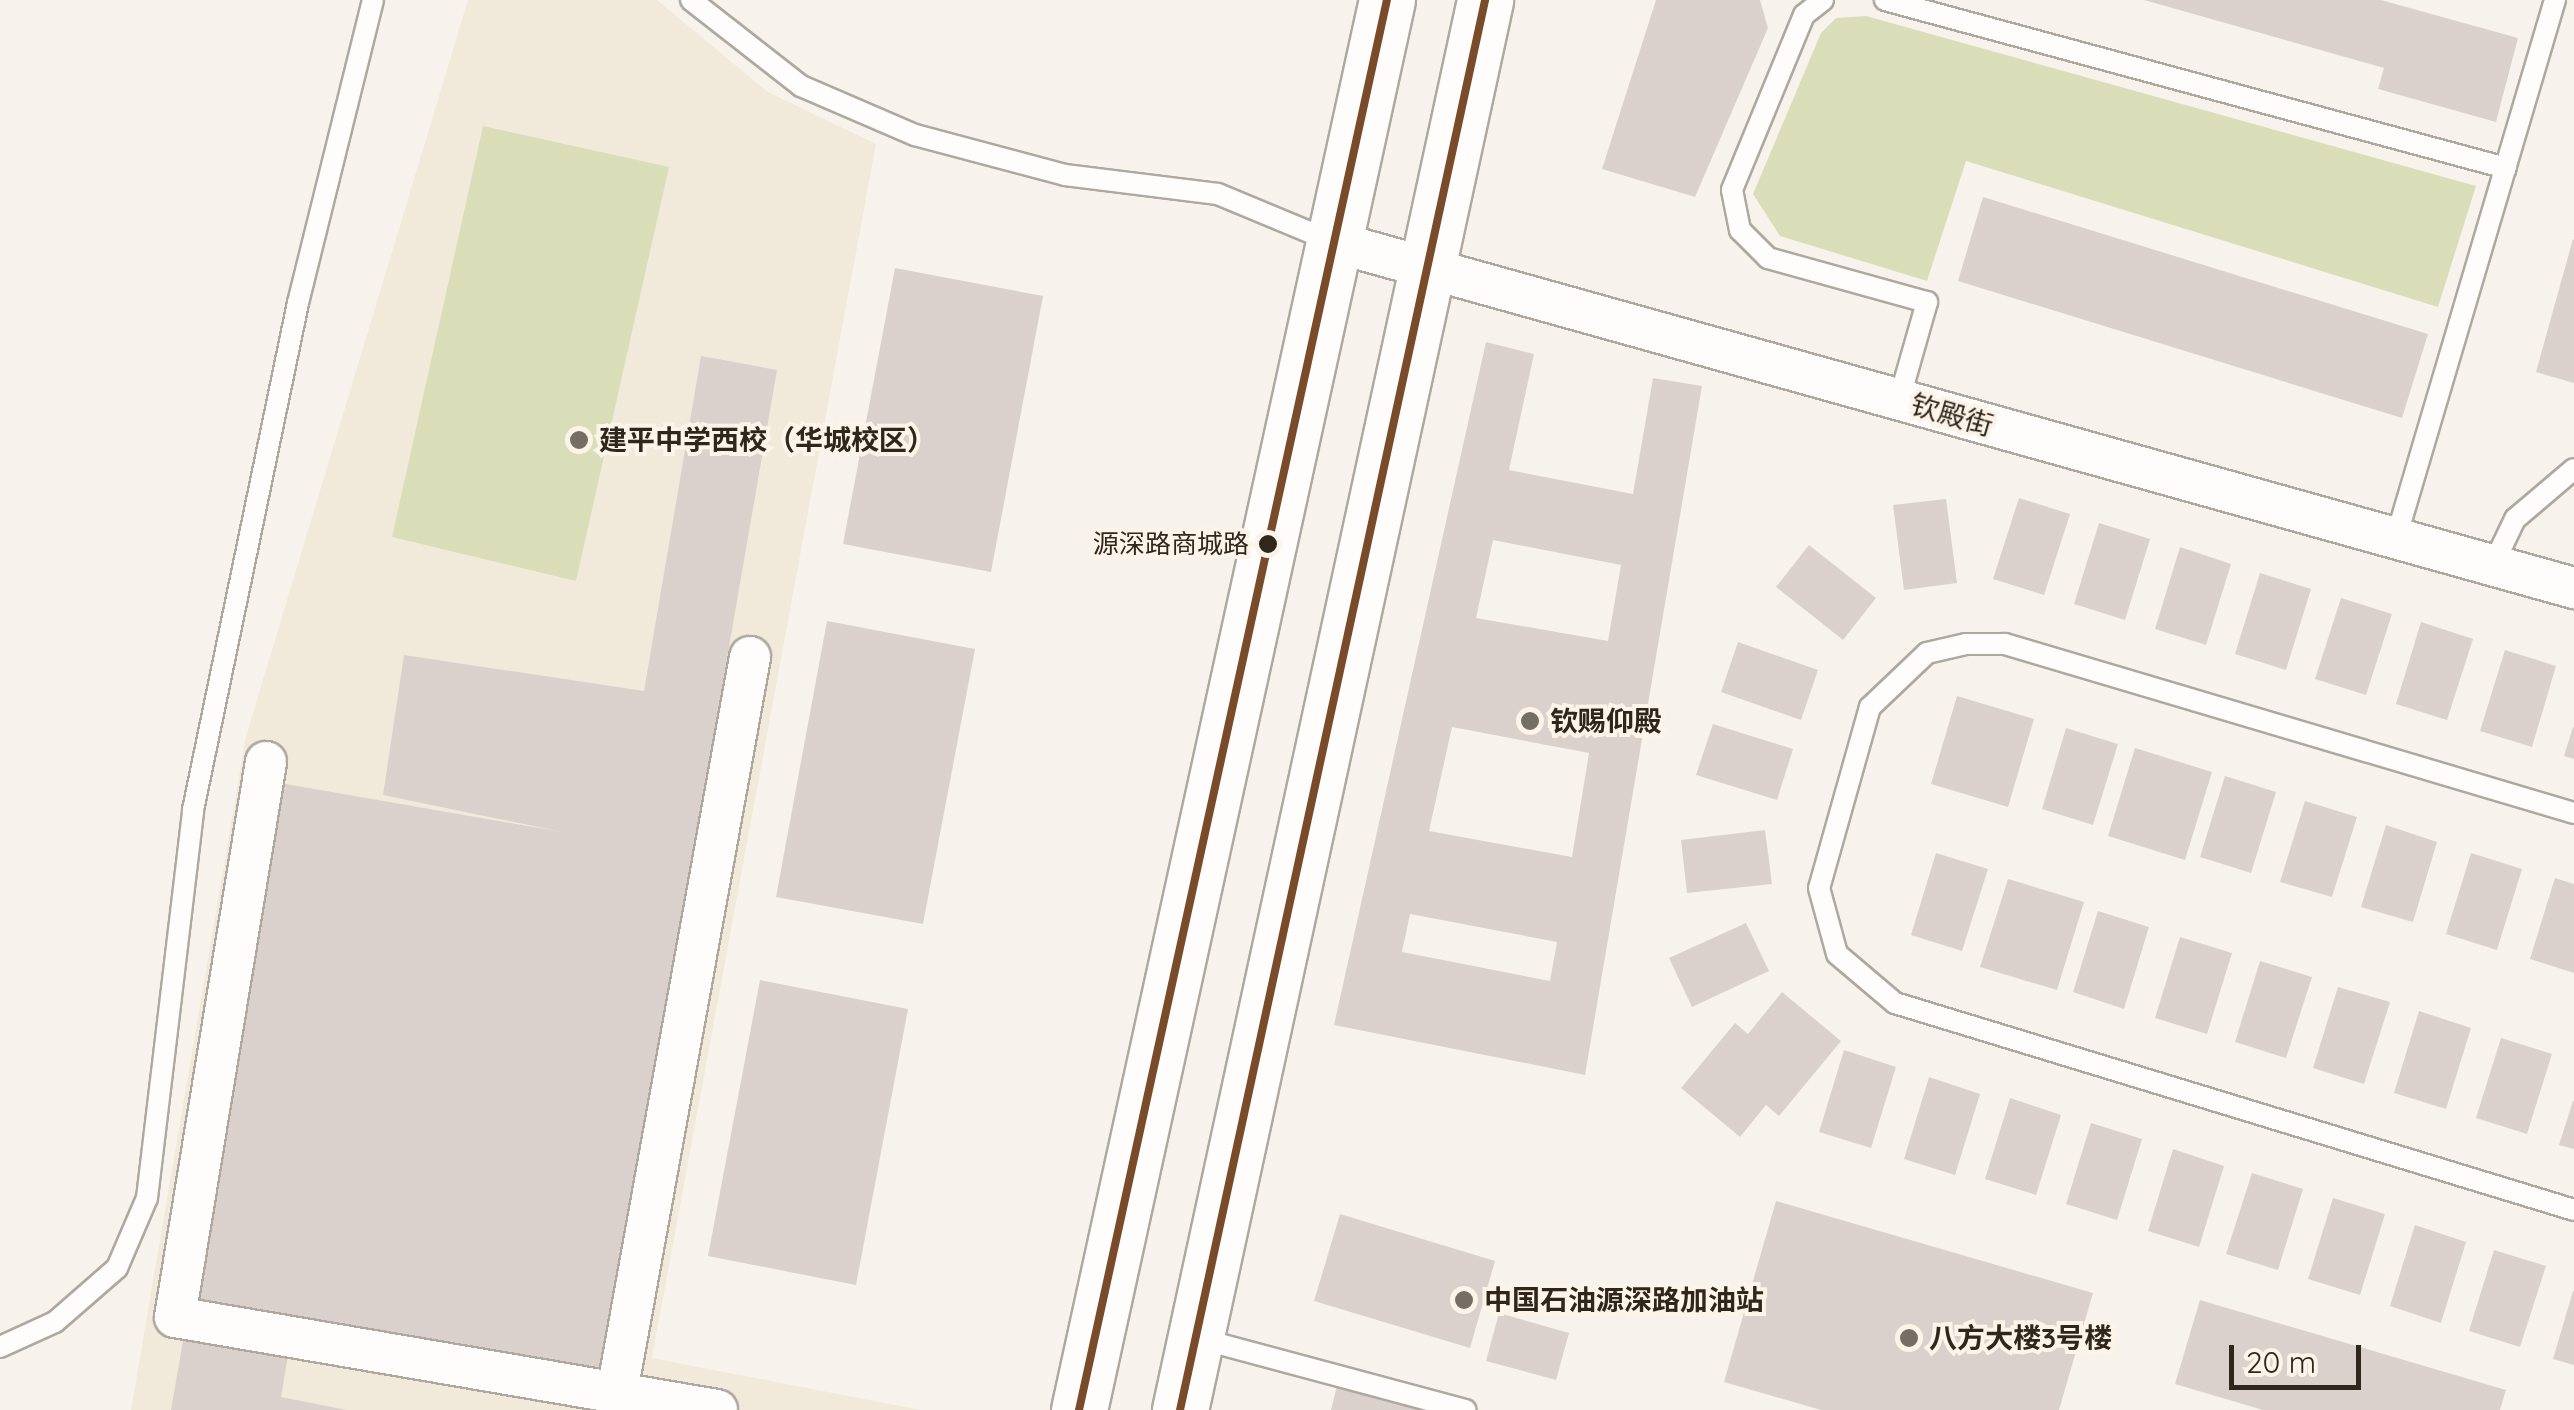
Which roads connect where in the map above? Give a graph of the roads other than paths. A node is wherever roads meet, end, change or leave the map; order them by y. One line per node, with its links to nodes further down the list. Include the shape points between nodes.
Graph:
1 (373, 0): 21 (lane, via 298,304 193,810 147,1198 117,1268 55,1322)
2 (691, 0): 9 (lane, via 801,86 915,135 1065,175 1218,194)
3 (1387, 0): 9 (main road)
4 (1485, 0): 10 (main road)
5 (1823, 0): 11 (lane, via 1804,14 1732,190 1740,230 1768,258 1927,302)
6 (1884, 0): 8 (lane)
7 (2555, 0): 8 (lane)
8 (2506, 168): 13 (lane)
9 (1331, 242): 10 (street, 钦殿街); 24 (main road)
10 (1422, 267): 11 (street, 钦殿街); 20 (main road)
11 (1900, 400): 13 (street, 钦殿街)
12 (2574, 469): 14 (lane, via 2514,519)
13 (2396, 538): 14 (street, 钦殿街)
14 (2493, 565): 15 (street, 钦殿街)
15 (2574, 588)
16 (750, 656): 22 (street)
17 (266, 762): 22 (street, via 174,1317)
18 (2574, 813): 19 (lane, via 2005,644 1966,644 1927,653 1870,708 1819,888 1837,954 1896,1003)
19 (2574, 1210)
20 (1195, 1338): 25 (main road); 26 (lane)
21 (0, 1346)
22 (617, 1392): 23 (street)
23 (717, 1410)
24 (1078, 1410)
25 (1180, 1410)
26 (1465, 1410)

